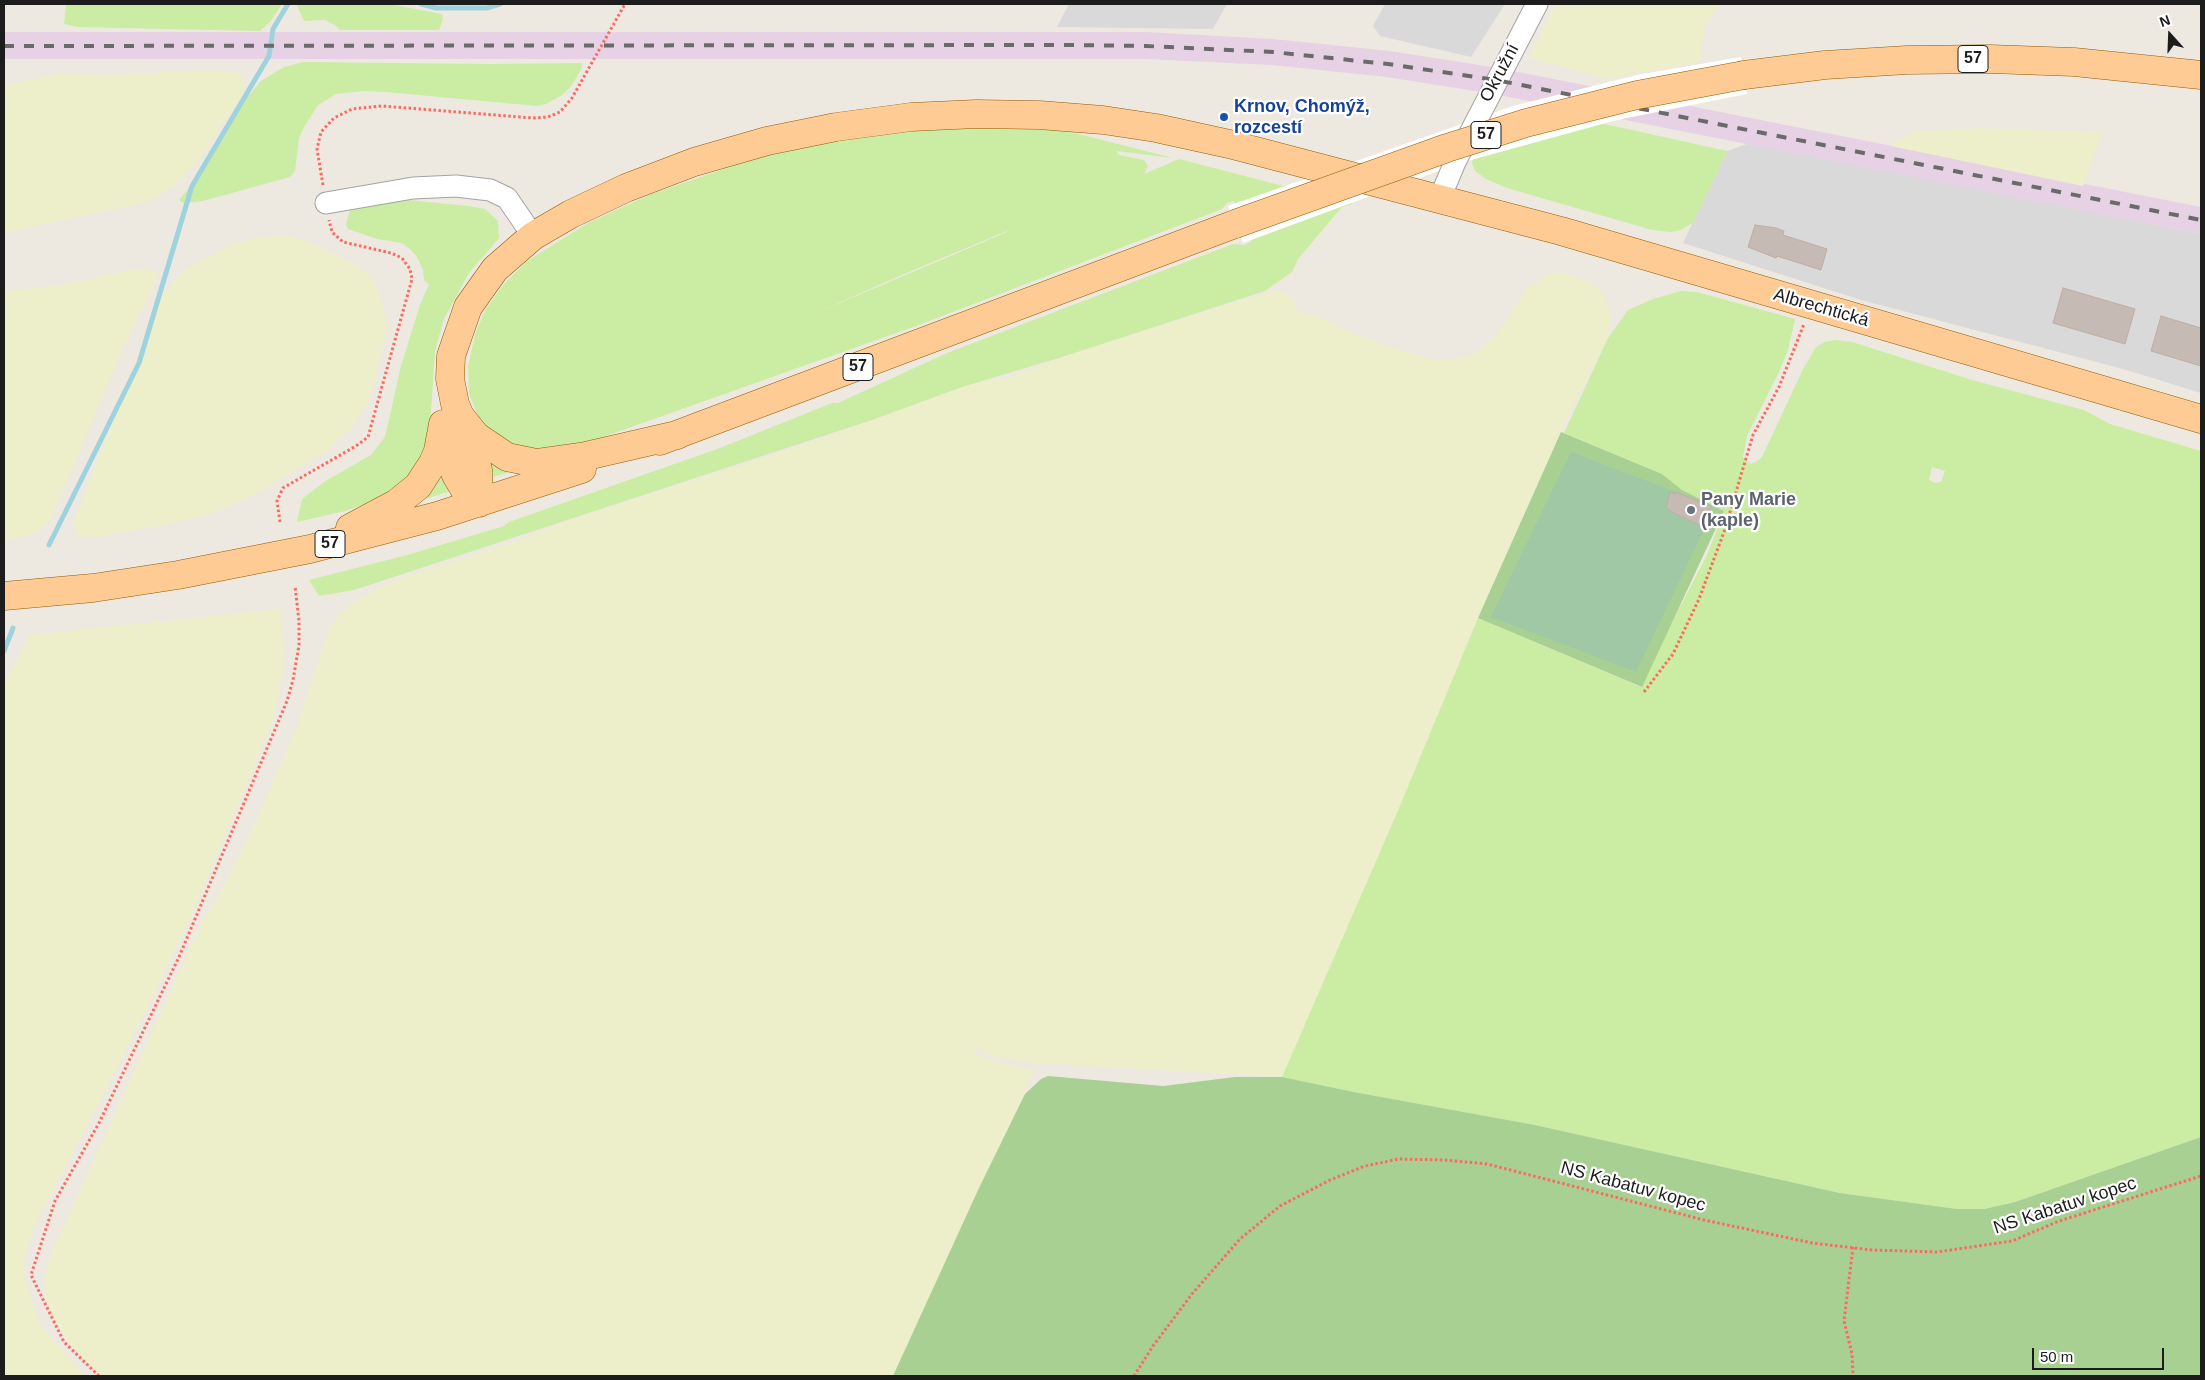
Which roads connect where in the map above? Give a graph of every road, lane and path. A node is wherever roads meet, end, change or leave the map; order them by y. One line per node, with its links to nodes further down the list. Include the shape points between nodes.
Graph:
1 (625, 4): 4 (path)
2 (1537, 4): 5 (street, Okružní, via 1454,162)
3 (2201, 75): 12 (main road, 57, bridge, via 2074,62 1949,59 1826,66 1744,75 1636,95 1526,123 1421,157)
4 (572, 98)
5 (1440, 198): 7 (main road, Albrechtická, via 1156,128 1063,116 952,114 836,126 732,150 626,188); 8 (main road, Albrechtická)
6 (326, 203): 7 (street, via 420,187 456,186 490,190 507,198)
7 (533, 236): 11 (main road, Albrechtická, via 495,268 475,295 456,336 443,388)
8 (1810, 305): 10 (main road, Albrechtická); 18 (path, via 1779,387 1753,435 1700,599 1673,654)
9 (376, 412): 14 (path, via 370,434 362,442 283,488 277,501)
10 (2201, 419)
11 (455, 425): 12 (main road, via 496,452 536,463 594,455); 13 (main road, via 478,470); 15 (main road, via 440,444 426,475 408,495)
12 (676, 435): 13 (main road, 57)
13 (479, 503): 15 (main road, 57)
14 (280, 522)
15 (310, 549): 17 (main road, 57, via 178,575 93,588)
16 (295, 586): 21 (path, via 300,621 299,645 287,701 175,965 99,1123 55,1201 31,1275 64,1342)
17 (4, 596)
18 (1644, 692)
19 (2201, 1176): 20 (path, NS Kabatuv kopec, via 2059,1221 2012,1241 1937,1252)
20 (1853, 1247): 22 (path, NS Kabatuv kopec, via 1812,1243 1704,1220 1486,1164 1445,1160 1391,1161 1366,1166 1330,1180 1288,1202 1240,1239 1172,1319); 23 (path, via 1844,1321 1852,1354)
21 (99, 1376)
22 (1134, 1376)
23 (1853, 1376)

